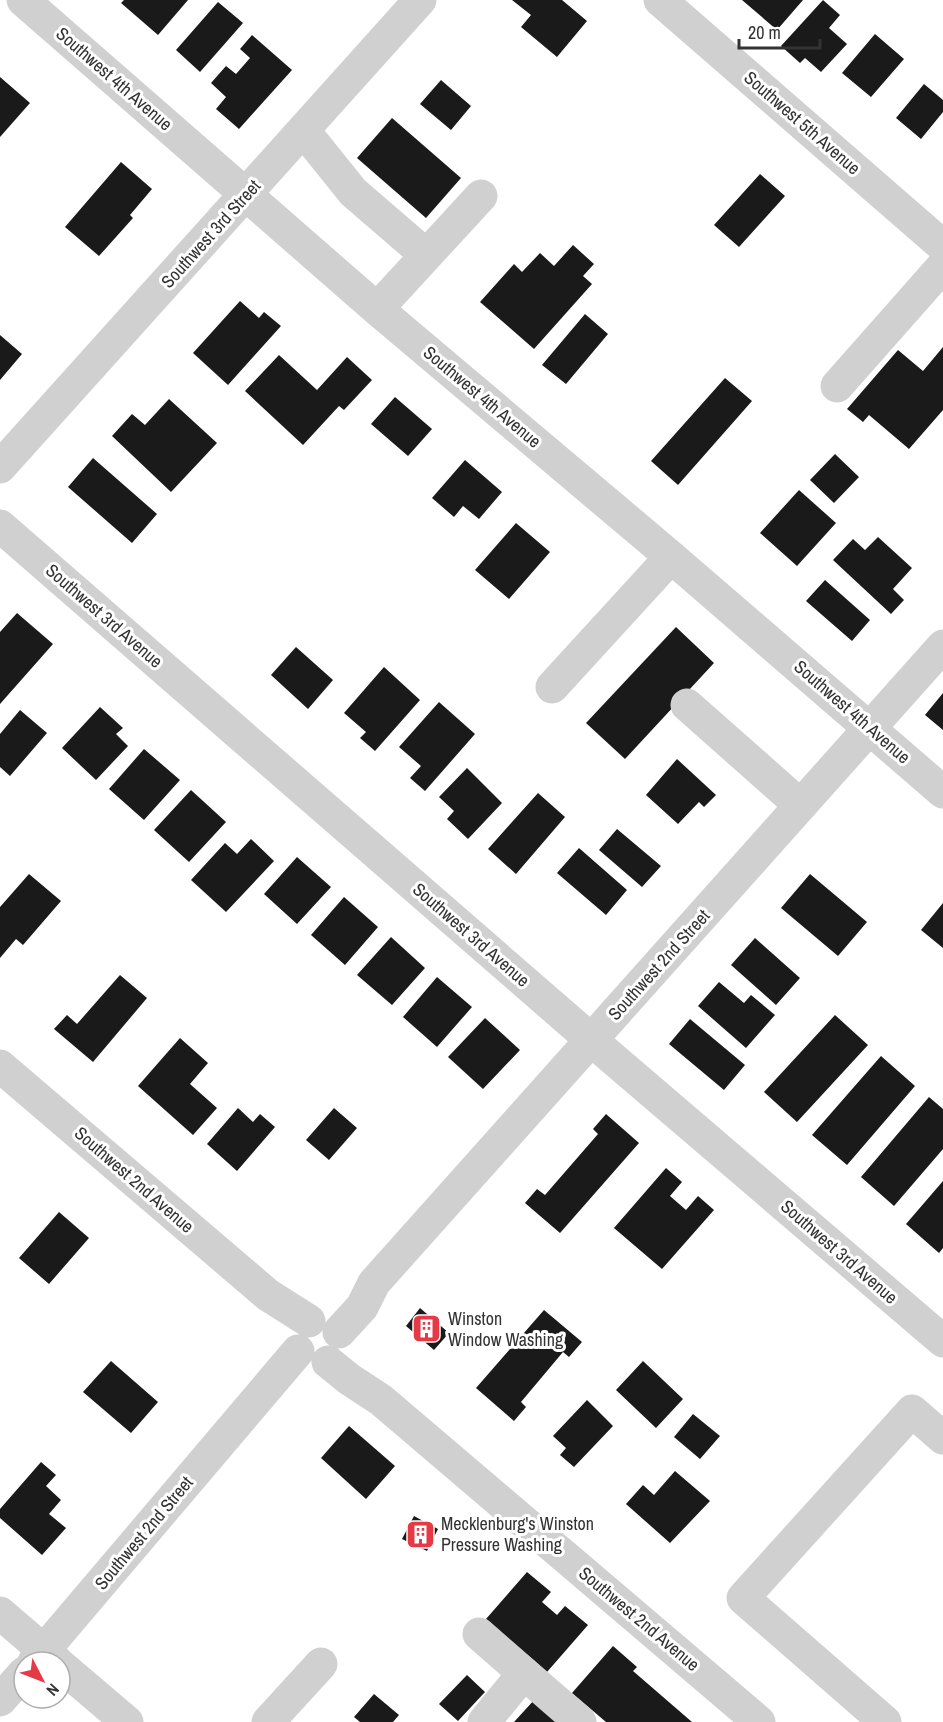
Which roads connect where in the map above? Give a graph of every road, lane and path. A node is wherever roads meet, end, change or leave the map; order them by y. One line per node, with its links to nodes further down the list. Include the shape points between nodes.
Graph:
1 (23, 0): 5 (street, Southwest 4th Avenue)
2 (420, 0): 4 (street, Southwest 3rd Street)
3 (660, 0): 7 (street, Southwest 5th Avenue)
4 (303, 131): 5 (street, Southwest 3rd Street); 8 (street, via 353,192)
5 (247, 194): 10 (street, Southwest 4th Avenue); 12 (street, Southwest 3rd Street)
6 (480, 196): 8 (street)
7 (943, 246)
8 (426, 255): 10 (street)
9 (943, 266): 11 (street)
10 (377, 309): 14 (street, Southwest 4th Avenue)
11 (837, 386)
12 (0, 467)
13 (0, 526): 21 (street, Southwest 3rd Avenue)
14 (671, 557): 16 (street); 18 (street, Southwest 4th Avenue)
15 (943, 646): 18 (street, Southwest 2nd Street)
16 (552, 687)
17 (687, 705): 20 (street)
18 (870, 727): 19 (street, Southwest 4th Avenue); 20 (street, Southwest 2nd Street)
19 (943, 792)
20 (800, 805): 21 (street, Southwest 2nd Street)
21 (592, 1040): 23 (street, Southwest 2nd Street, via 374,1283 362,1307); 24 (street, Southwest 3rd Avenue)
22 (0, 1066): 23 (street, Southwest 2nd Avenue)
23 (319, 1341): 29 (street, Southwest 2nd Street, via 280,1396 254,1404); 39 (street, Southwest 2nd Avenue, via 356,1362 381,1400)
24 (943, 1341)
25 (943, 1438): 40 (street, via 912,1412 743,1598)
26 (0, 1613): 28 (street)
27 (479, 1634): 31 (street)
28 (33, 1650)
29 (55, 1650)
30 (321, 1664): 36 (street)
31 (524, 1673): 37 (street); 38 (street)
32 (72, 1683): 35 (street)
33 (12, 1690): 34 (street, Southwest 2nd Street)
34 (0, 1700)
35 (127, 1722)
36 (268, 1722)
37 (484, 1722)
38 (580, 1722)
39 (759, 1722)
40 (885, 1722)

